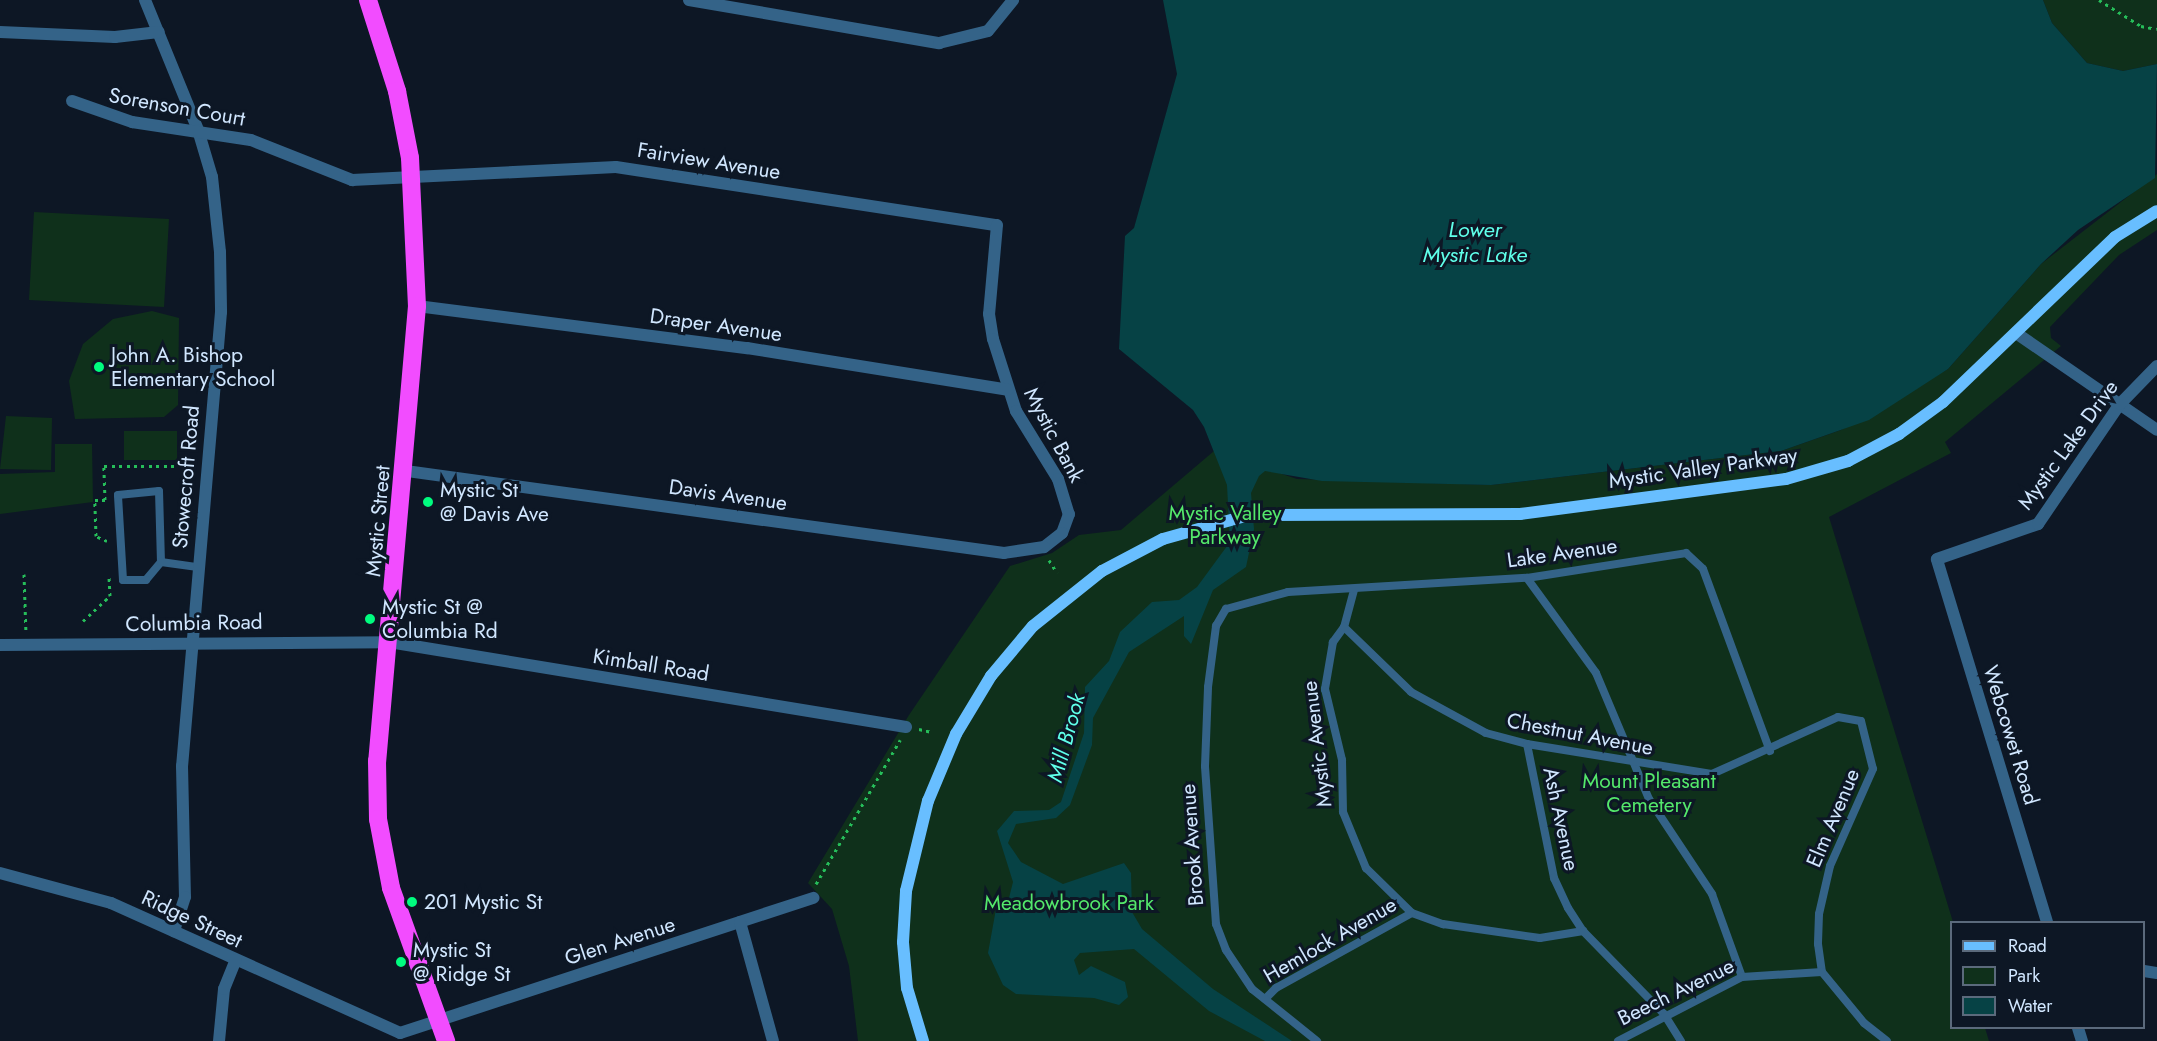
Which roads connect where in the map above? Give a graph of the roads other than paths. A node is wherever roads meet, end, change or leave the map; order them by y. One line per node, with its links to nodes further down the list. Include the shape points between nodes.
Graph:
1 (145, 0): 6 (street, Stowecroft Road)
2 (368, 0): 9 (highway, Mystic Street, via 397,91)
3 (689, 0): 4 (street, via 939,43 988,31)
4 (1013, 0)
5 (0, 32): 6 (street, via 115,37)
6 (159, 32): 8 (street, Stowecroft Road)
7 (72, 101): 8 (street, Sorenson Court, via 132,122)
8 (198, 130): 9 (street, Sorenson Court, via 251,140 352,180); 22 (street, Stowecroft Road, via 212,177 221,312)
9 (413, 181): 11 (street, Fairview Avenue, via 505,169 616,167); 12 (highway, Mystic Street)
10 (2157, 211): 13 (main road, Mystic Valley Parkway, via 2115,237)
11 (997, 225): 15 (street, Mystic Bank, via 989,314)
12 (417, 306): 15 (street, Draper Avenue, via 747,348); 18 (highway, Mystic Street)
13 (2016, 333): 16 (street); 52 (main road, Mystic Valley Parkway, via 1943,402 1899,434 1848,461 1786,479 1484,517 1260,513 1221,521 1143,548 1071,592 1012,649 972,704 928,801 906,891 904,965)
14 (2157, 366): 16 (street, Mystic Lake Drive)
15 (1008, 390): 19 (street, Mystic Bank, via 1067,501 1067,524)
16 (2120, 404): 17 (street); 20 (street, Mystic Lake Drive, via 2038,524)
17 (2157, 430)
18 (406, 471): 19 (street, Davis Avenue, via 1004,553); 27 (highway, Mystic Street)
19 (1044, 547)
20 (1937, 559): 37 (street, Webcowet Road)
21 (161, 562): 21 (lane, via 159,491 121,492 122,579 146,580); 22 (lane)
22 (198, 567): 28 (street, Stowecroft Road)
23 (1527, 578): 24 (lane, Lake Avenue); 32 (lane, Lake Avenue, via 1676,552 1695,558 1722,614); 33 (lane, via 1596,673)
24 (1354, 590): 25 (lane, Lake Avenue, via 1288,592); 26 (lane, Mystic Avenue)
25 (1226, 609): 44 (lane, Brook Avenue, via 1216,626 1208,687 1210,883 1226,950 1239,974)
26 (1344, 627): 31 (lane, Chestnut Avenue, via 1411,692 1486,733); 36 (lane, Mystic Avenue, via 1333,642 1325,689 1342,760 1343,812 1366,868)
27 (389, 642): 28 (street, Columbia Road); 30 (street, Kimball Road); 47 (highway, Mystic Street, via 377,761 380,840 392,888)
28 (191, 644): 29 (street, Columbia Road); 39 (street, Stowecroft Road, via 182,783 185,897)
29 (0, 645)
30 (906, 727)
31 (1527, 744): 33 (lane, Chestnut Avenue); 40 (lane, Ash Avenue, via 1554,878)
32 (1770, 752): 33 (lane, Chestnut Avenue, via 1712,774); 42 (lane, Elm Avenue, via 1838,717 1861,722 1872,748 1868,788 1823,890)
33 (1635, 762): 43 (lane, via 1662,824 1712,894)
34 (0, 873): 39 (street, Ridge Street, via 111,903)
35 (813, 898): 38 (street, Glen Avenue)
36 (1412, 913): 40 (lane, Mystic Avenue, via 1488,934 1540,938); 44 (lane, Hemlock Avenue, via 1276,987)
37 (2047, 921)
38 (740, 922): 47 (street, Glen Avenue); 51 (street)
39 (174, 931): 41 (street, Ridge Street)
40 (1583, 931): 45 (lane)
41 (236, 960): 46 (street, Ridge Street); 48 (street, via 224,989)
42 (1822, 972): 43 (lane, Beech Avenue); 56 (lane, via 1864,1023)
43 (1742, 977): 45 (lane, Beech Avenue)
44 (1265, 999): 53 (lane, Brook Avenue)
45 (1664, 1014): 54 (lane, Beech Avenue); 55 (lane)
46 (362, 1017): 47 (street, Ridge Street, via 400,1033); 49 (street, Ridge Street)
47 (438, 1021): 50 (highway, Mystic Street)
48 (219, 1041)
49 (390, 1041)
50 (446, 1041)
51 (773, 1041)
52 (923, 1041)
53 (1317, 1041)
54 (1618, 1041)
55 (1681, 1041)
56 (1887, 1041)

